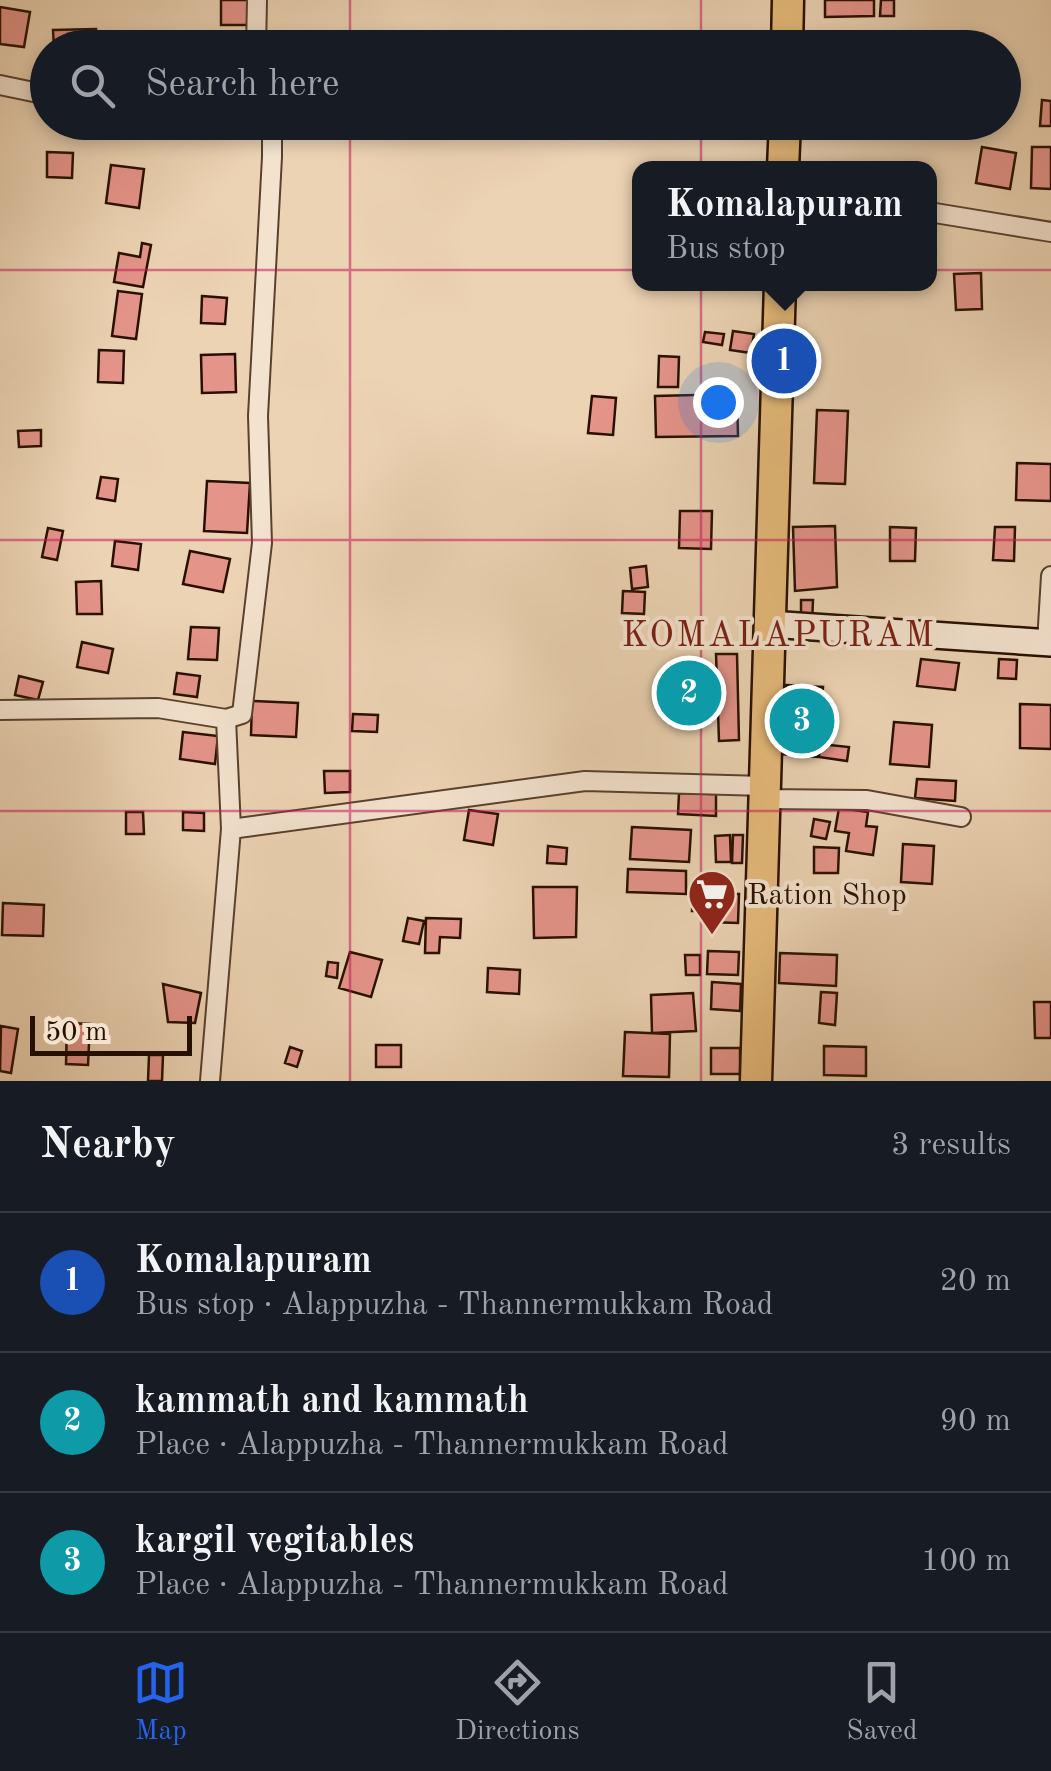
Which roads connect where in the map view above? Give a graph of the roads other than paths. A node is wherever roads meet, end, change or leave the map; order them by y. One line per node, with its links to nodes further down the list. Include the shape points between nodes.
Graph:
1 (257, 0): 3 (street)
2 (788, 0): 4 (main road)
3 (256, 30)
4 (787, 30)
5 (0, 85): 6 (street)
6 (30, 91)
7 (272, 140): 15 (street, via 258,416 262,543 242,714)
8 (937, 213): 9 (street)
9 (1051, 232)
10 (780, 291): 12 (main road)
11 (1051, 576): 13 (street)
12 (769, 624): 13 (main road); 16 (main road)
13 (1049, 643)
14 (0, 710): 15 (street, via 158,708)
15 (226, 719): 18 (street)
16 (764, 793): 17 (street); 18 (street, via 585,780); 20 (main road)
17 (961, 816)
18 (230, 829): 19 (street)
19 (210, 1081)
20 (756, 1081)

